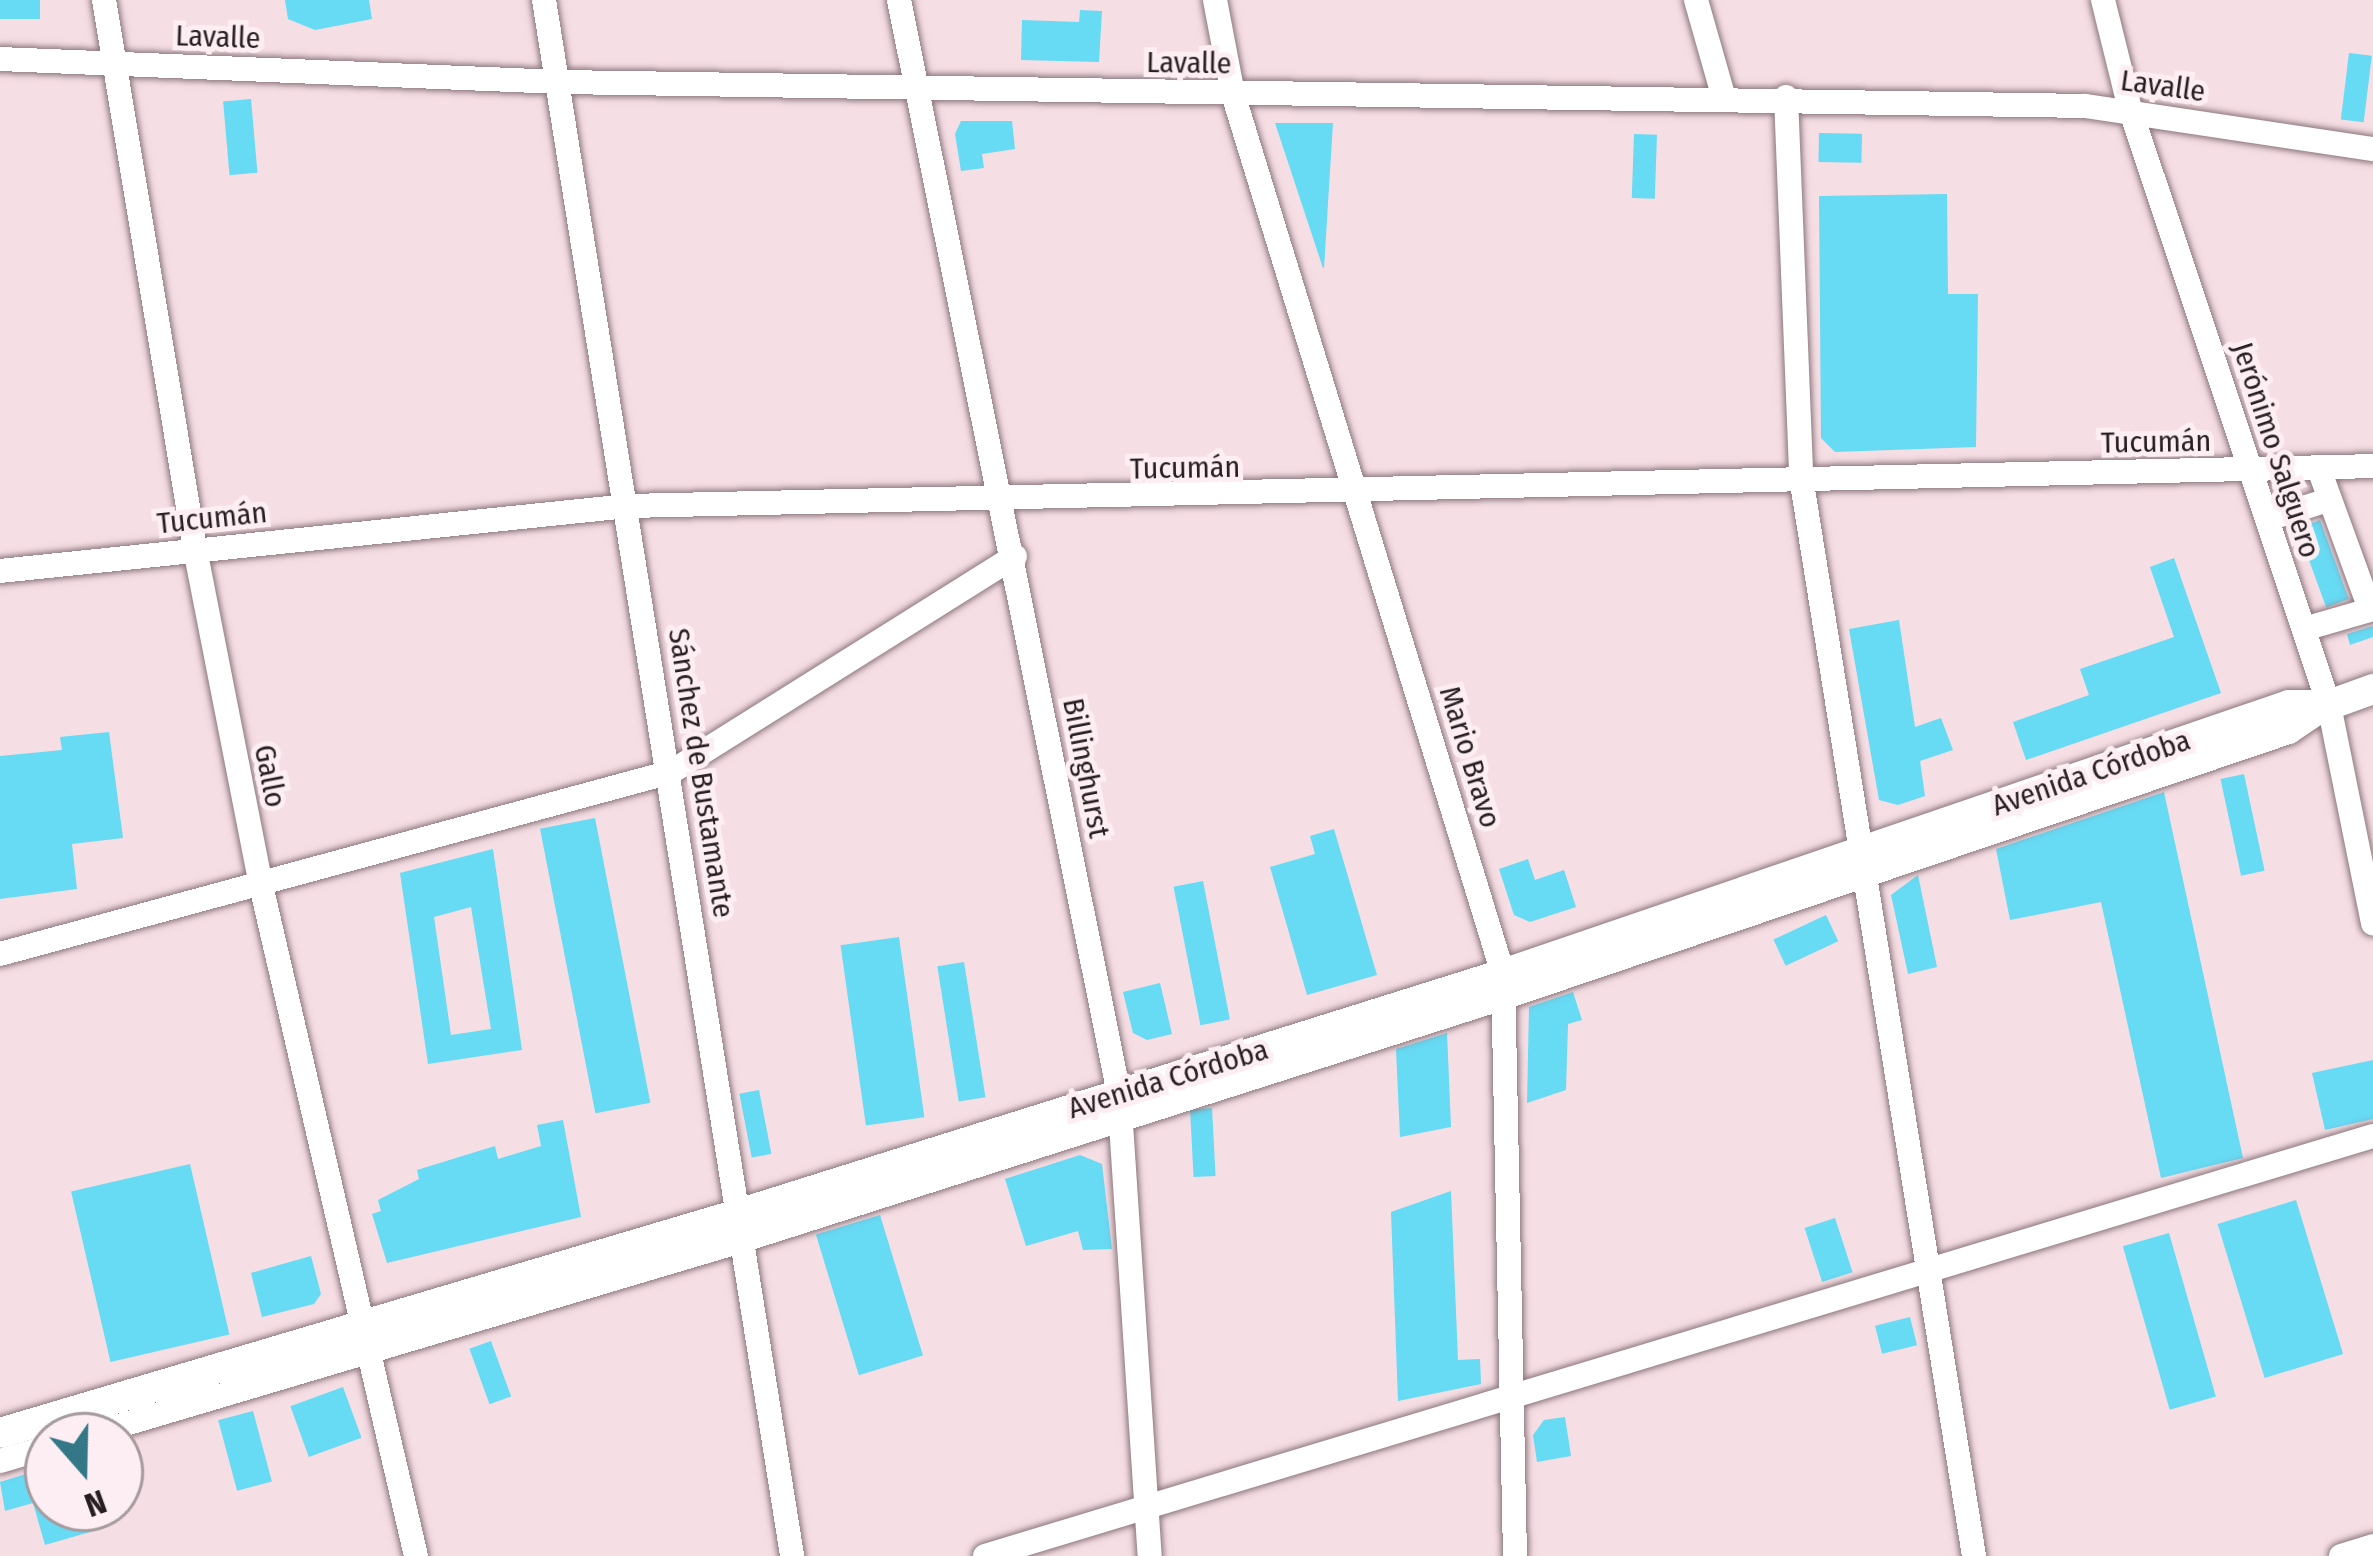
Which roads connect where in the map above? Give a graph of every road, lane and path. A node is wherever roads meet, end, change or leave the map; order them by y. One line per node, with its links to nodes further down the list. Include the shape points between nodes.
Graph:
1 (544, 0): 9 (street, Sánchez de Bustamante)
2 (899, 0): 10 (street, Billinghurst)
3 (1215, 0): 11 (street, Mario Bravo)
4 (1696, 0): 12 (street)
5 (2103, 0): 14 (street, Jerónimo Salguero)
6 (103, 3): 8 (street, Gallo)
7 (0, 59): 8 (street, Lavalle)
8 (114, 63): 9 (street, Lavalle); 25 (street, Gallo)
9 (560, 82): 10 (street, Lavalle); 23 (street, Sánchez de Bustamante)
10 (918, 87): 11 (street, Lavalle); 22 (street, Billinghurst)
11 (1233, 94): 12 (street, Lavalle); 20 (street, Mario Bravo)
12 (1724, 94): 13 (street, Lavalle)
13 (1786, 97): 14 (street, Lavalle); 19 (street)
14 (2130, 110): 15 (street, Lavalle); 17 (street, Jerónimo Salguero)
15 (2373, 149)
16 (2373, 466): 18 (street, Tucumán)
17 (2251, 469): 18 (street, Tucumán); 19 (street, Tucumán); 24 (street, Jerónimo Salguero)
18 (2319, 469): 21 (street)
19 (1801, 477): 20 (street, Tucumán); 33 (street)
20 (1358, 495): 22 (street, Tucumán); 37 (street, Mario Bravo)
21 (2328, 500): 24 (street); 28 (street)
22 (1004, 501): 23 (street, Tucumán); 26 (street, Billinghurst)
23 (628, 506): 25 (street, Tucumán); 32 (street, Sánchez de Bustamante)
24 (2267, 519): 29 (street, Jerónimo Salguero)
25 (195, 549): 27 (street, Tucumán); 34 (street, Gallo)
26 (1015, 556): 32 (street); 38 (street, Billinghurst)
27 (0, 572)
28 (2371, 609): 29 (street)
29 (2304, 629): 31 (street, Jerónimo Salguero)
30 (2373, 689): 31 (main road, Avenida Córdoba)
31 (2329, 704): 33 (main road, Avenida Córdoba, via 2289,705); 35 (street, Jerónimo Salguero)
32 (671, 772): 34 (street); 40 (street, Sánchez de Bustamante)
33 (1862, 865): 37 (main road, Avenida Córdoba); 41 (street)
34 (260, 881): 36 (street); 42 (street, Gallo)
35 (2373, 924)
36 (0, 954)
37 (1504, 986): 38 (main road, Avenida Córdoba); 43 (street, Mario Bravo)
38 (1121, 1107): 40 (main road, Avenida Córdoba); 46 (street, Billinghurst)
39 (2373, 1136): 41 (street)
40 (740, 1227): 42 (main road, Avenida Córdoba); 49 (street, Sánchez de Bustamante)
41 (1927, 1271): 43 (street); 53 (street)
42 (367, 1341): 44 (street, Avenida Córdoba); 45 (main road, Avenida Córdoba); 48 (street, Gallo)
43 (1511, 1397): 46 (street); 52 (street, Mario Bravo)
44 (144, 1416)
45 (0, 1433)
46 (1146, 1504): 50 (street); 51 (street, Billinghurst)
47 (2373, 1546): 54 (street)
48 (416, 1556)
49 (792, 1556)
50 (985, 1556)
51 (1150, 1556)
52 (1515, 1556)
53 (1974, 1556)
54 (2341, 1556)

